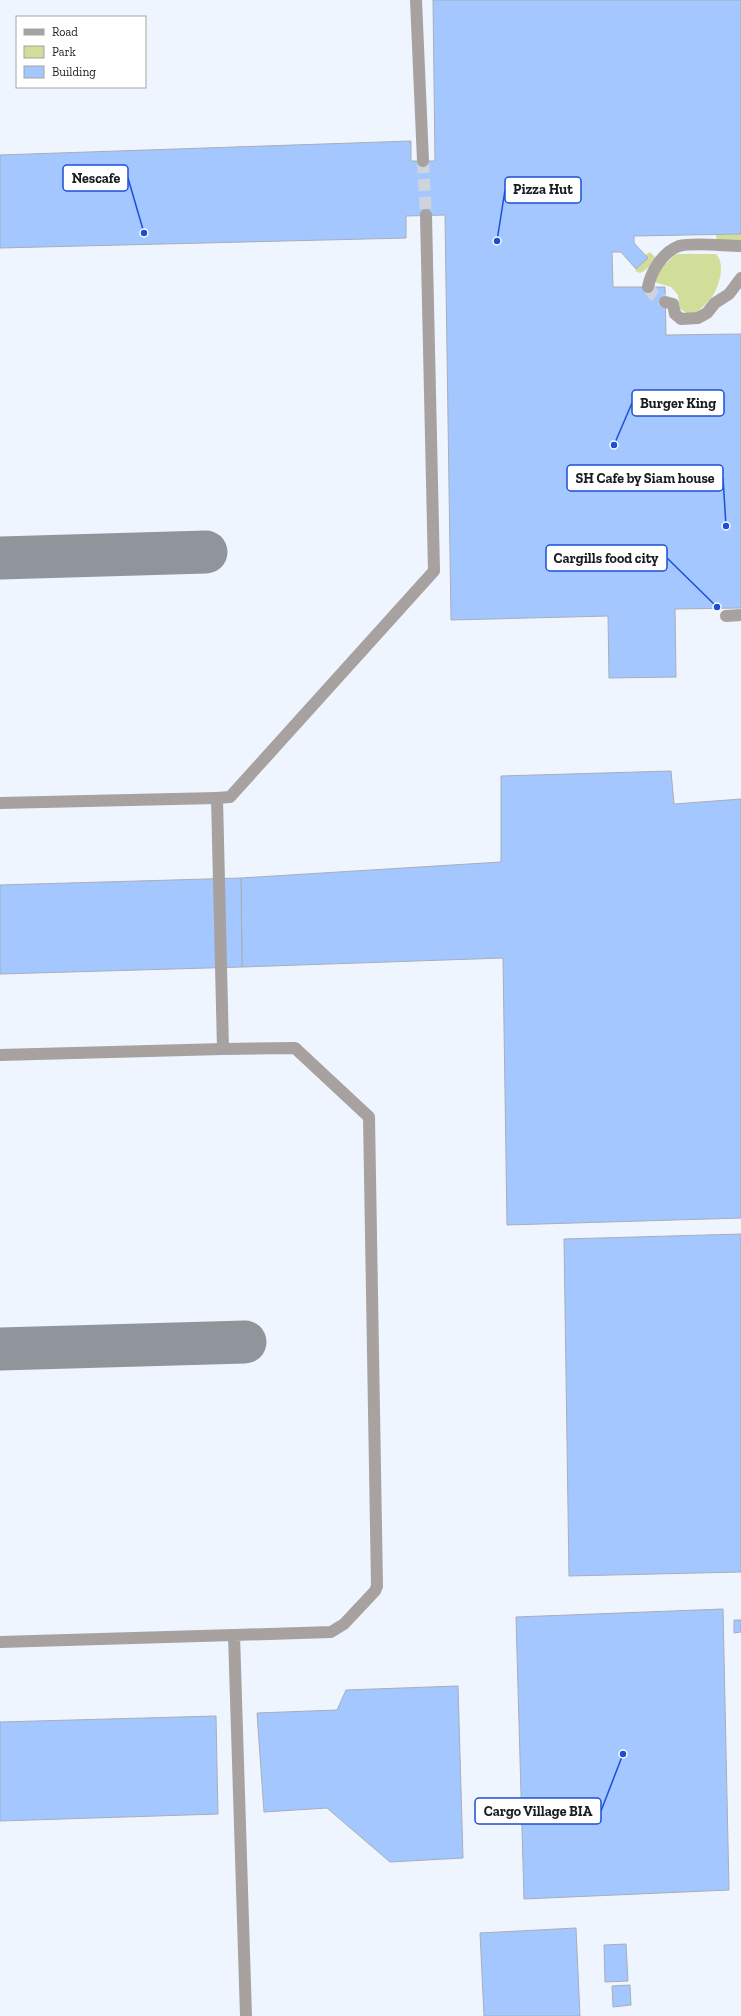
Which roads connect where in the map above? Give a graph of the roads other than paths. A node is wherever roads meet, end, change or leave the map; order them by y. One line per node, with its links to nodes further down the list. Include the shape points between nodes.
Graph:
1 (416, 0): 2 (lane)
2 (423, 161)
3 (426, 216): 10 (lane, via 434,571 230,797)
4 (741, 246): 6 (lane, via 678,246 656,265)
5 (741, 278): 7 (lane, via 729,294 698,318 681,319 675,314 673,304)
6 (648, 287)
7 (665, 302)
8 (741, 615): 9 (lane)
9 (726, 616)
10 (217, 798): 11 (lane); 12 (lane)
11 (0, 803)
12 (223, 1049): 13 (lane); 14 (lane, via 295,1048 369,1117 377,1586 344,1624 331,1632)
13 (0, 1055)
14 (234, 1635): 15 (lane); 16 (lane)
15 (0, 1642)
16 (246, 2016)

